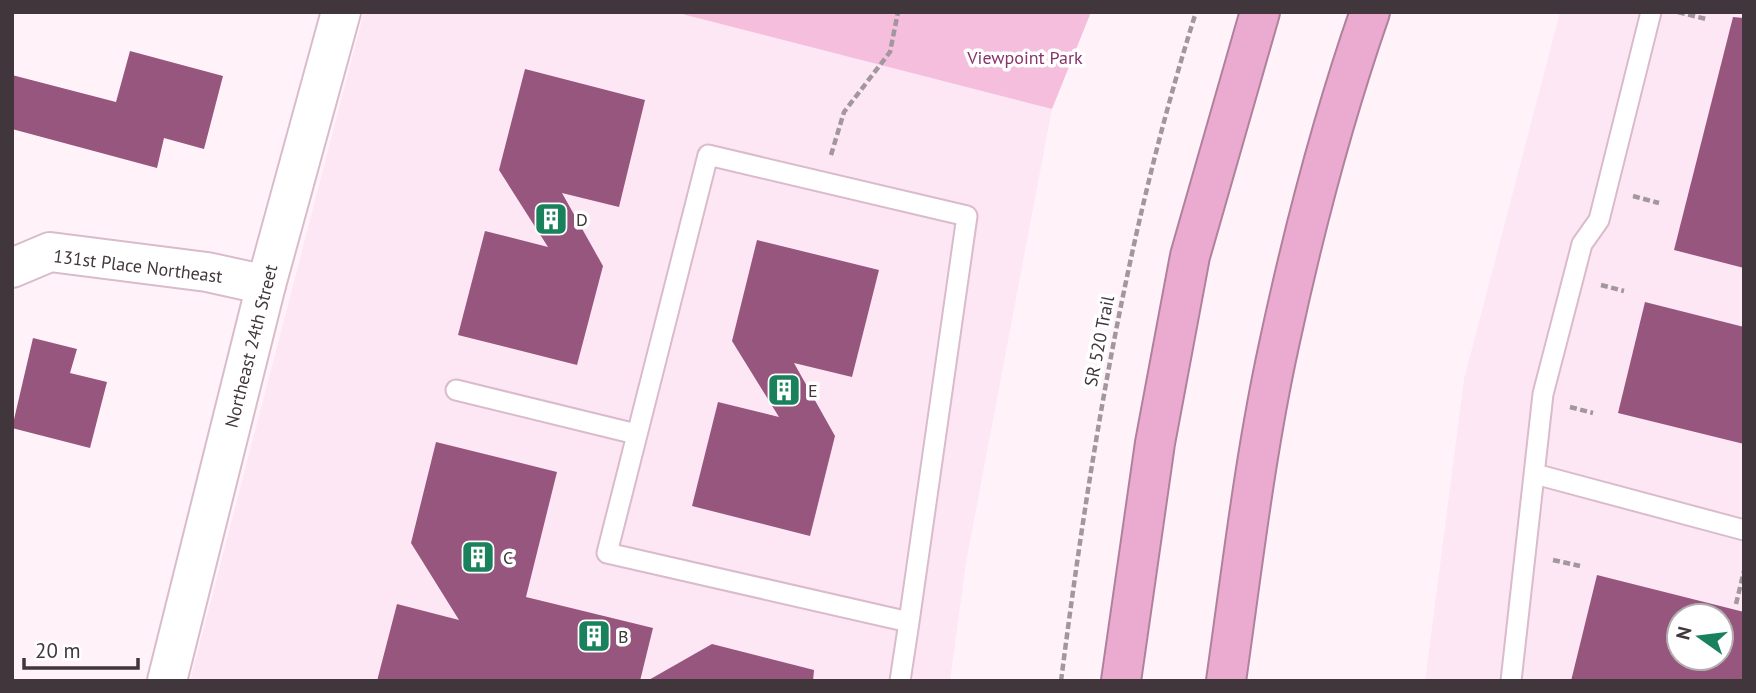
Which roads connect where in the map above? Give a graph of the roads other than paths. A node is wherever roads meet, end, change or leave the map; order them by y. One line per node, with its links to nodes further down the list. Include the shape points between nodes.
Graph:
1 (341, 12): 6 (street, Northeast 24th Street)
2 (1260, 12): 14 (highway, via 1190,256 1155,443)
3 (1370, 12): 15 (highway, via 1340,99 1278,346)
4 (1651, 12): 9 (lane, via 1599,220 1581,244 1544,394)
5 (12, 268): 6 (street, 131st Place Northeast, via 50,252 207,272)
6 (266, 285): 12 (street, Northeast 24th Street)
7 (456, 390): 8 (lane)
8 (636, 434): 11 (lane, via 607,553); 11 (lane, via 708,155 967,216)
9 (1535, 474): 10 (lane); 16 (lane)
10 (1744, 530)
11 (909, 622): 13 (lane)
12 (167, 681)
13 (900, 681)
14 (1121, 681)
15 (1226, 681)
16 (1511, 681)

